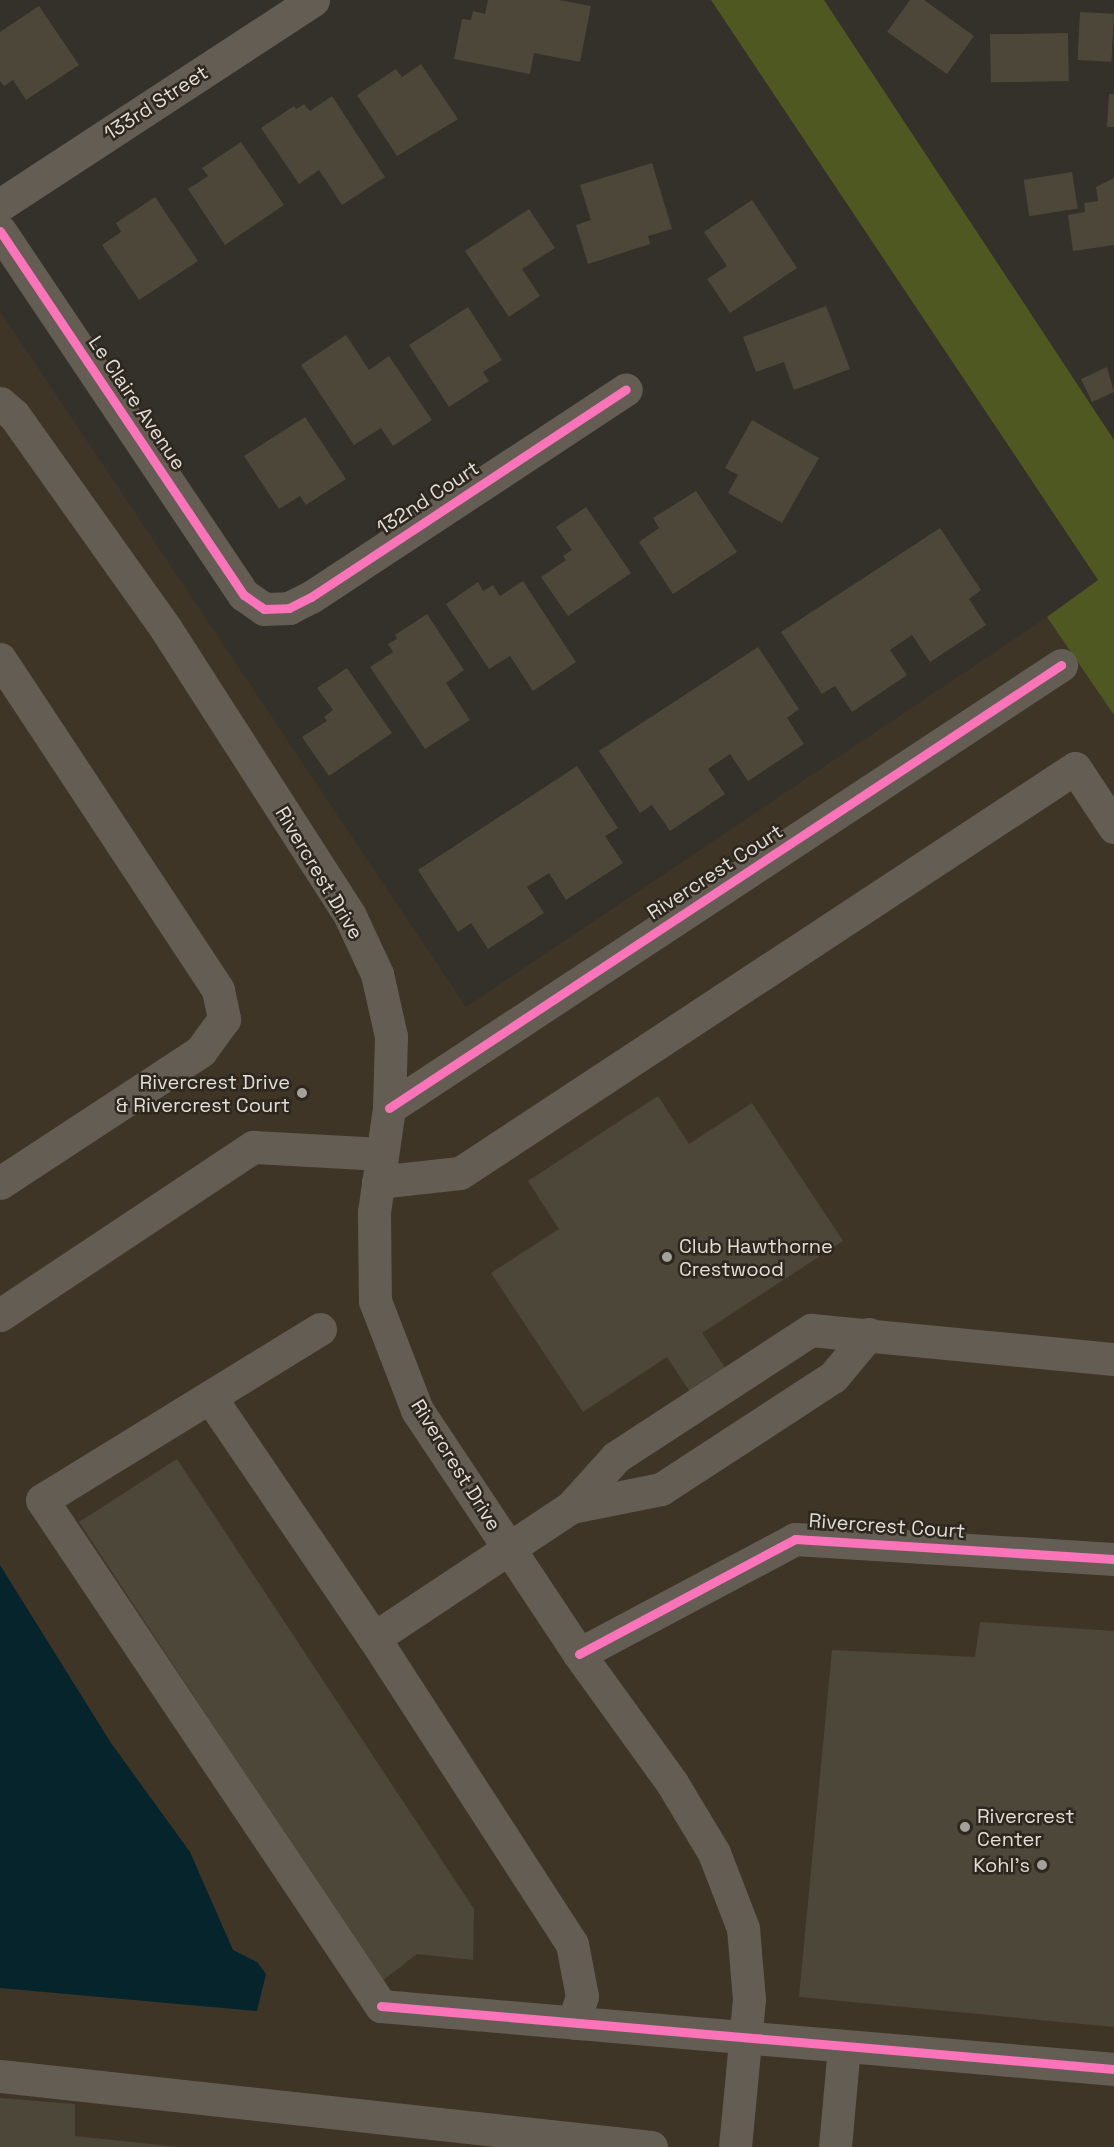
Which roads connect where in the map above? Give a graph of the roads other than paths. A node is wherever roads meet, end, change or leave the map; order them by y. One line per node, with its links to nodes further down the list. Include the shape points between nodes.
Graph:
1 (313, 0): 2 (street, 133rd Street)
2 (0, 206)
3 (0, 231): 6 (street, Le Claire Avenue)
4 (626, 388): 6 (street, 132nd Court, via 311,597 289,608 264,609)
5 (0, 403): 10 (street, Rivercrest Drive, via 14,415 165,629 350,916 377,974 391,1036)
6 (244, 595)
7 (0, 659): 12 (street, via 218,990 224,1019 201,1051)
8 (1061, 665): 10 (street, Rivercrest Court)
9 (1114, 828): 11 (street, via 1075,768 460,1173)
10 (388, 1108): 11 (street, Rivercrest Drive)
11 (380, 1168): 13 (street, via 253,1147); 19 (street, Rivercrest Drive, via 374,1212 375,1301 417,1410)
12 (0, 1183)
13 (0, 1315)
14 (320, 1329): 17 (street)
15 (869, 1334): 16 (street); 18 (street, via 833,1377 661,1489); 18 (street, via 811,1330 616,1457)
16 (1114, 1359)
17 (210, 1397): 21 (street); 23 (street, via 42,1500 381,2006)
18 (571, 1507): 19 (street)
19 (508, 1547): 21 (street); 22 (street, Rivercrest Drive)
20 (1114, 1559): 22 (street, Rivercrest Court, via 795,1539)
21 (374, 1638): 23 (street, via 572,1944 582,1996)
22 (579, 1654): 24 (street, Rivercrest Drive, via 672,1783 714,1853 743,1928 749,2000)
23 (573, 2023): 24 (street)
24 (745, 2037): 25 (street); 29 (street, Rivercrest Drive)
25 (844, 2046): 26 (street); 30 (street)
26 (1114, 2069)
27 (0, 2076): 28 (street)
28 (651, 2147)
29 (735, 2147)
30 (835, 2147)

